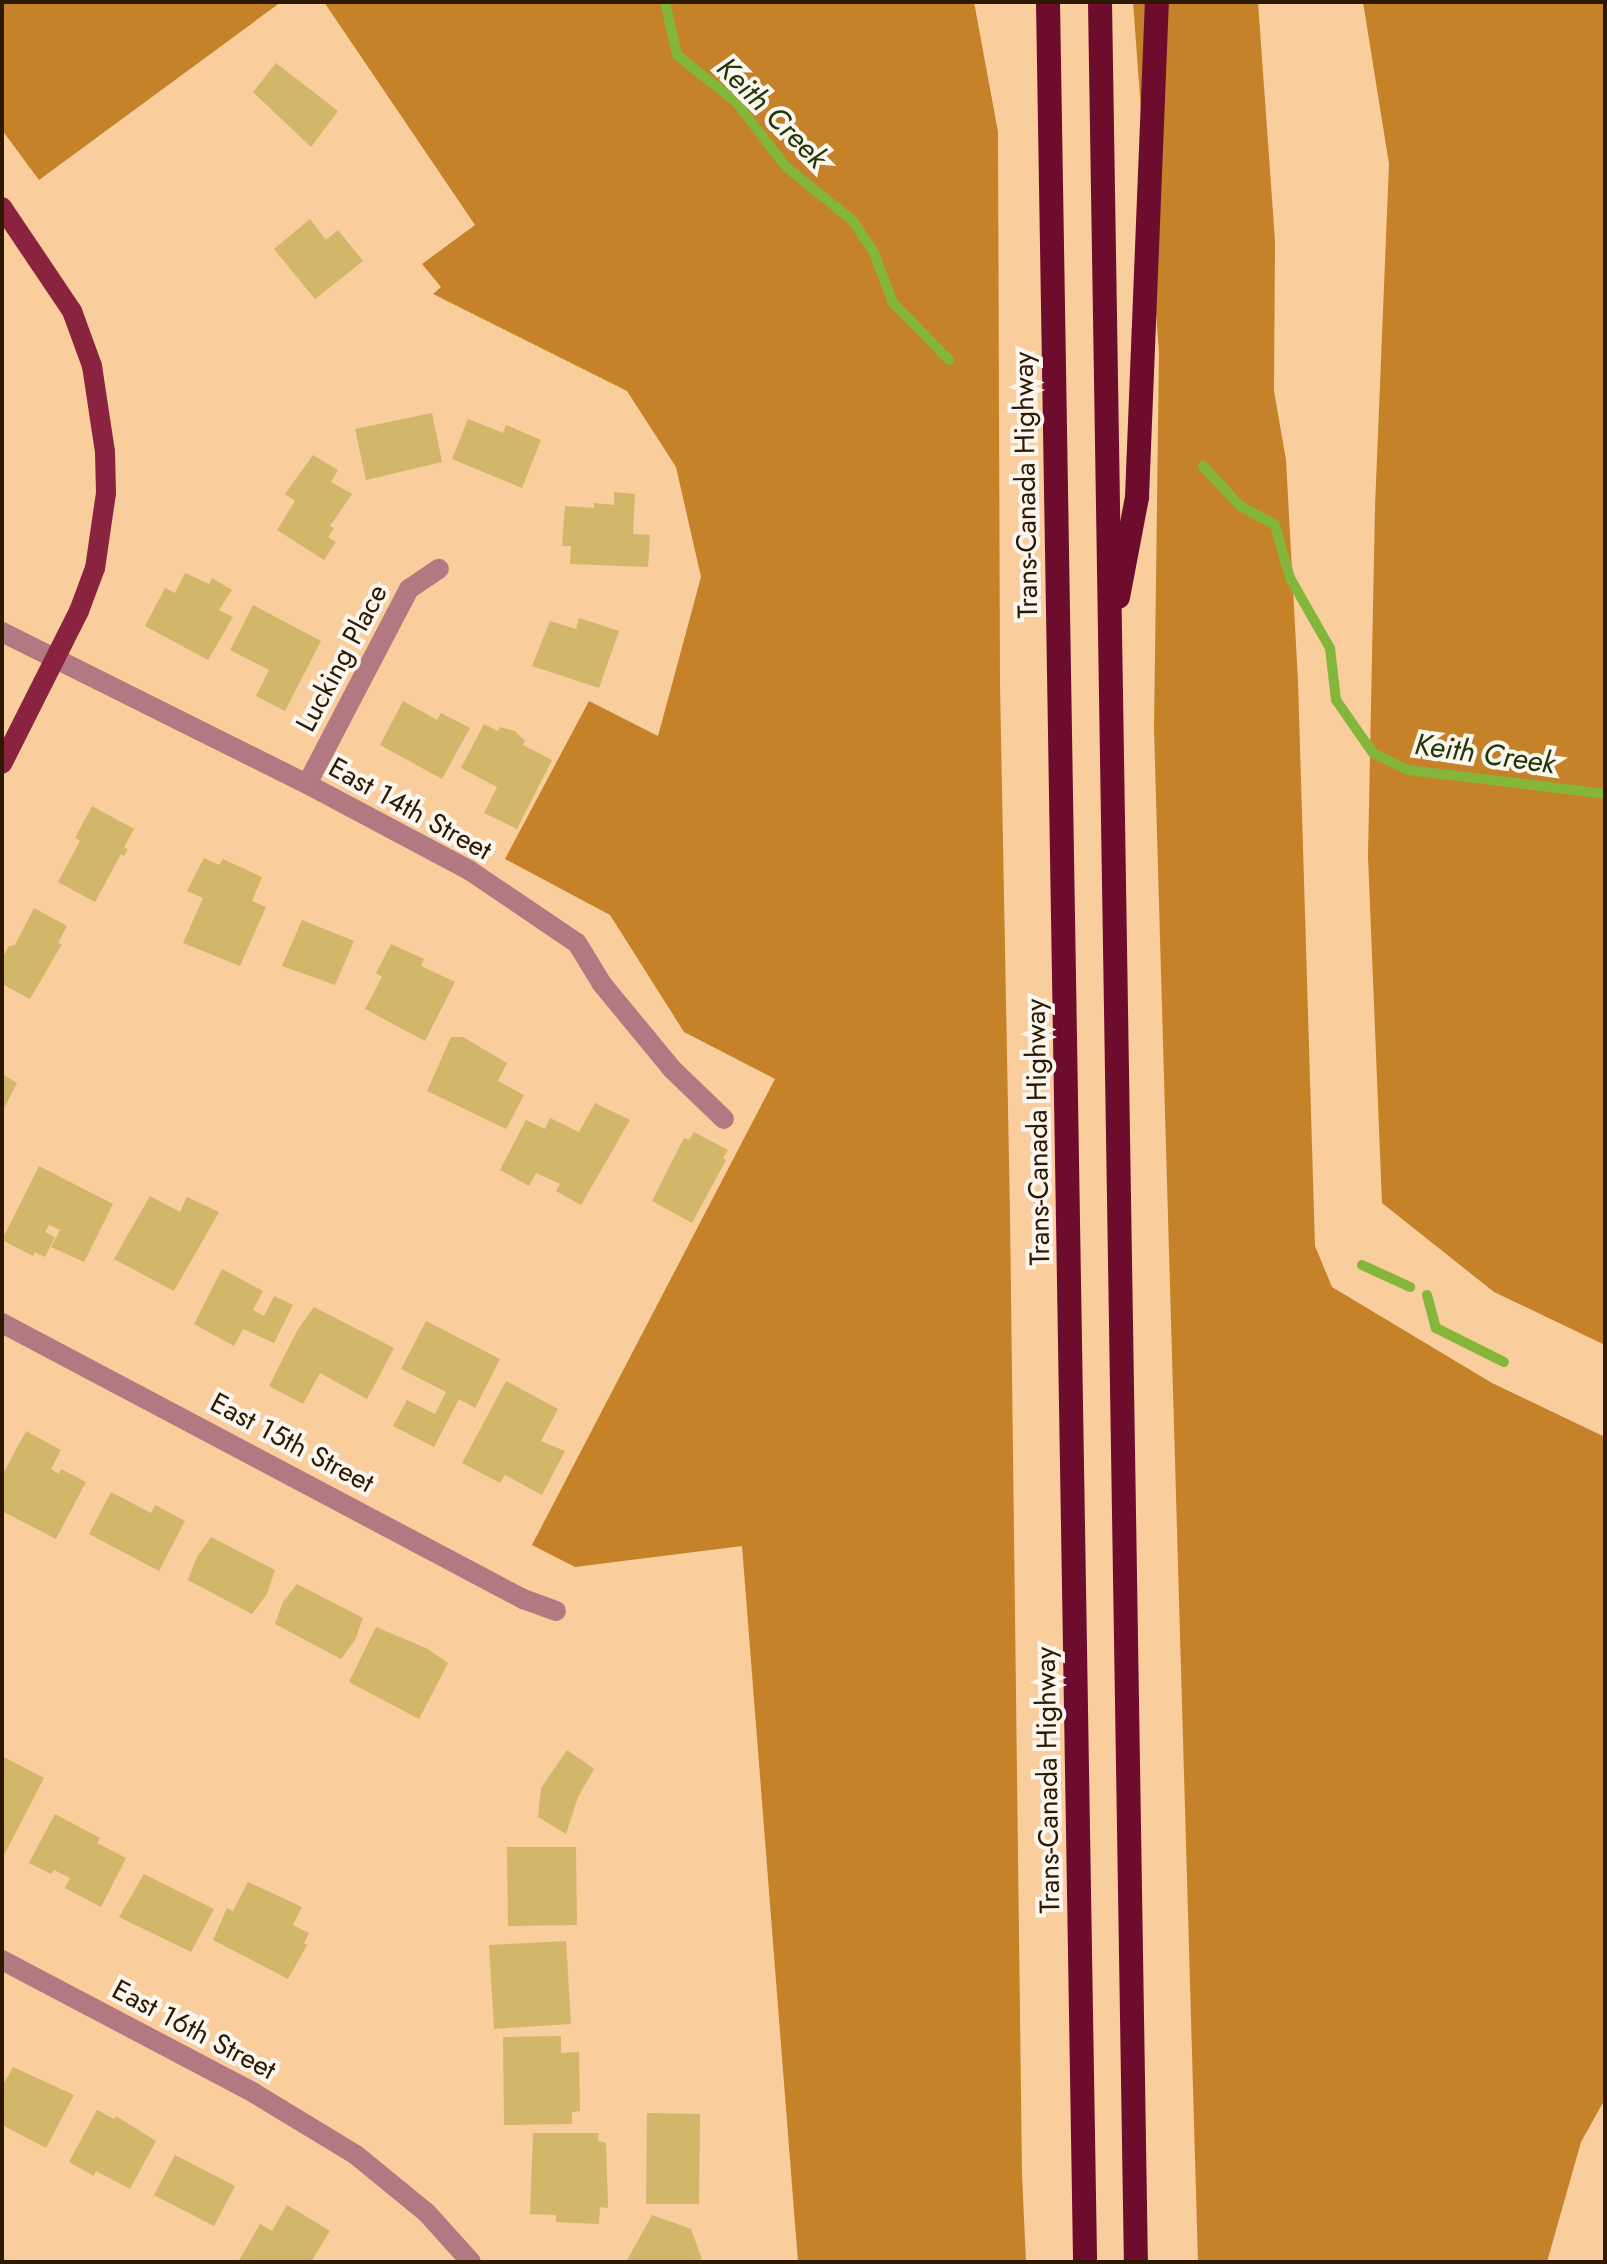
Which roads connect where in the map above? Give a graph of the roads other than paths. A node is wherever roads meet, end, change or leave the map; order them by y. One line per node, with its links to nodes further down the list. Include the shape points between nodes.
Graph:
1 (1048, 2): 16 (highway, Trans-Canada Highway)
2 (1100, 2): 7 (highway)
3 (1157, 2): 7 (highway, via 1137,497)
4 (2, 207): 8 (main road, via 72,311 92,366 105,452 103,528 95,568)
5 (439, 569): 10 (street, Lucking Place, via 409,589)
6 (2, 632): 8 (street, East 14th Street)
7 (1108, 651): 17 (highway)
8 (58, 658): 9 (main road); 10 (street, East 14th Street)
9 (2, 764)
10 (307, 784): 11 (street, East 14th Street, via 469,870 577,943 602,984 672,1069)
11 (724, 1119)
12 (2, 1323): 13 (street, East 15th Street, via 523,1599)
13 (556, 1611)
14 (2, 1960): 15 (street, East 16th Street, via 254,2093 356,2155 426,2212)
15 (471, 2262)
16 (1085, 2262)
17 (1136, 2262)

